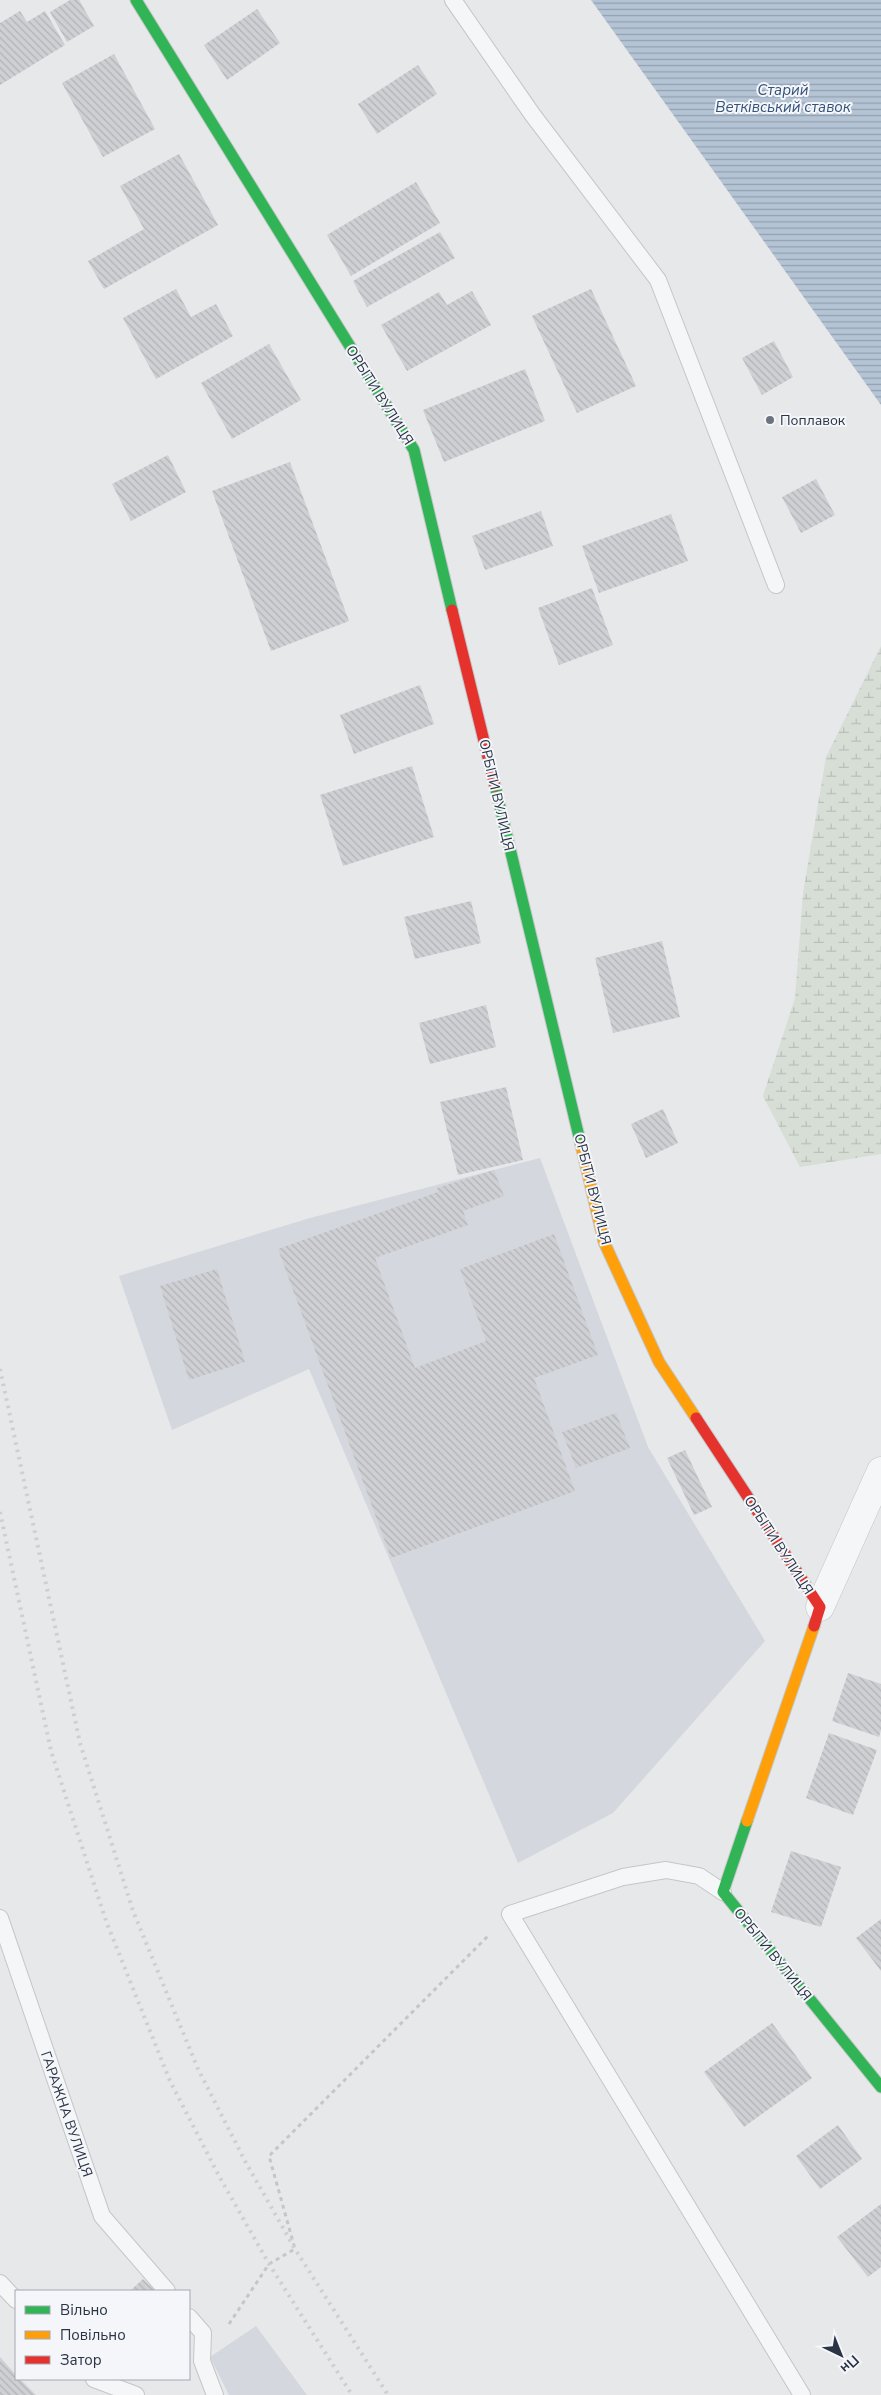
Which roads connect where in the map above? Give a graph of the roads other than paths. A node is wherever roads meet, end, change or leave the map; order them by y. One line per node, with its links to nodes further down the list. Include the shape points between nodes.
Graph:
1 (136, 0): 5 (street, ОРБІТИ ВУЛИЦЯ, via 414,450 604,1242 659,1362)
2 (453, 0): 3 (lane, via 532,114 658,280)
3 (776, 585)
4 (881, 1471): 5 (street, ОРБІТИ ВУЛИЦЯ)
5 (820, 1607): 6 (street, ОРБІТИ ВУЛИЦЯ)
6 (723, 1892): 8 (street, ОРБІТИ ВУЛИЦЯ); 16 (lane, via 699,1876 666,1870 623,1877 510,1914)
7 (0, 1918): 10 (lane, ГАРАЖНА ВУЛИЦЯ, via 102,2216)
8 (881, 2087)
9 (0, 2283): 11 (lane)
10 (166, 2290)
11 (15, 2299)
12 (190, 2318): 15 (lane, via 203,2333 202,2361)
13 (97, 2380): 14 (lane)
14 (136, 2395)
15 (215, 2395)
16 (802, 2395)

